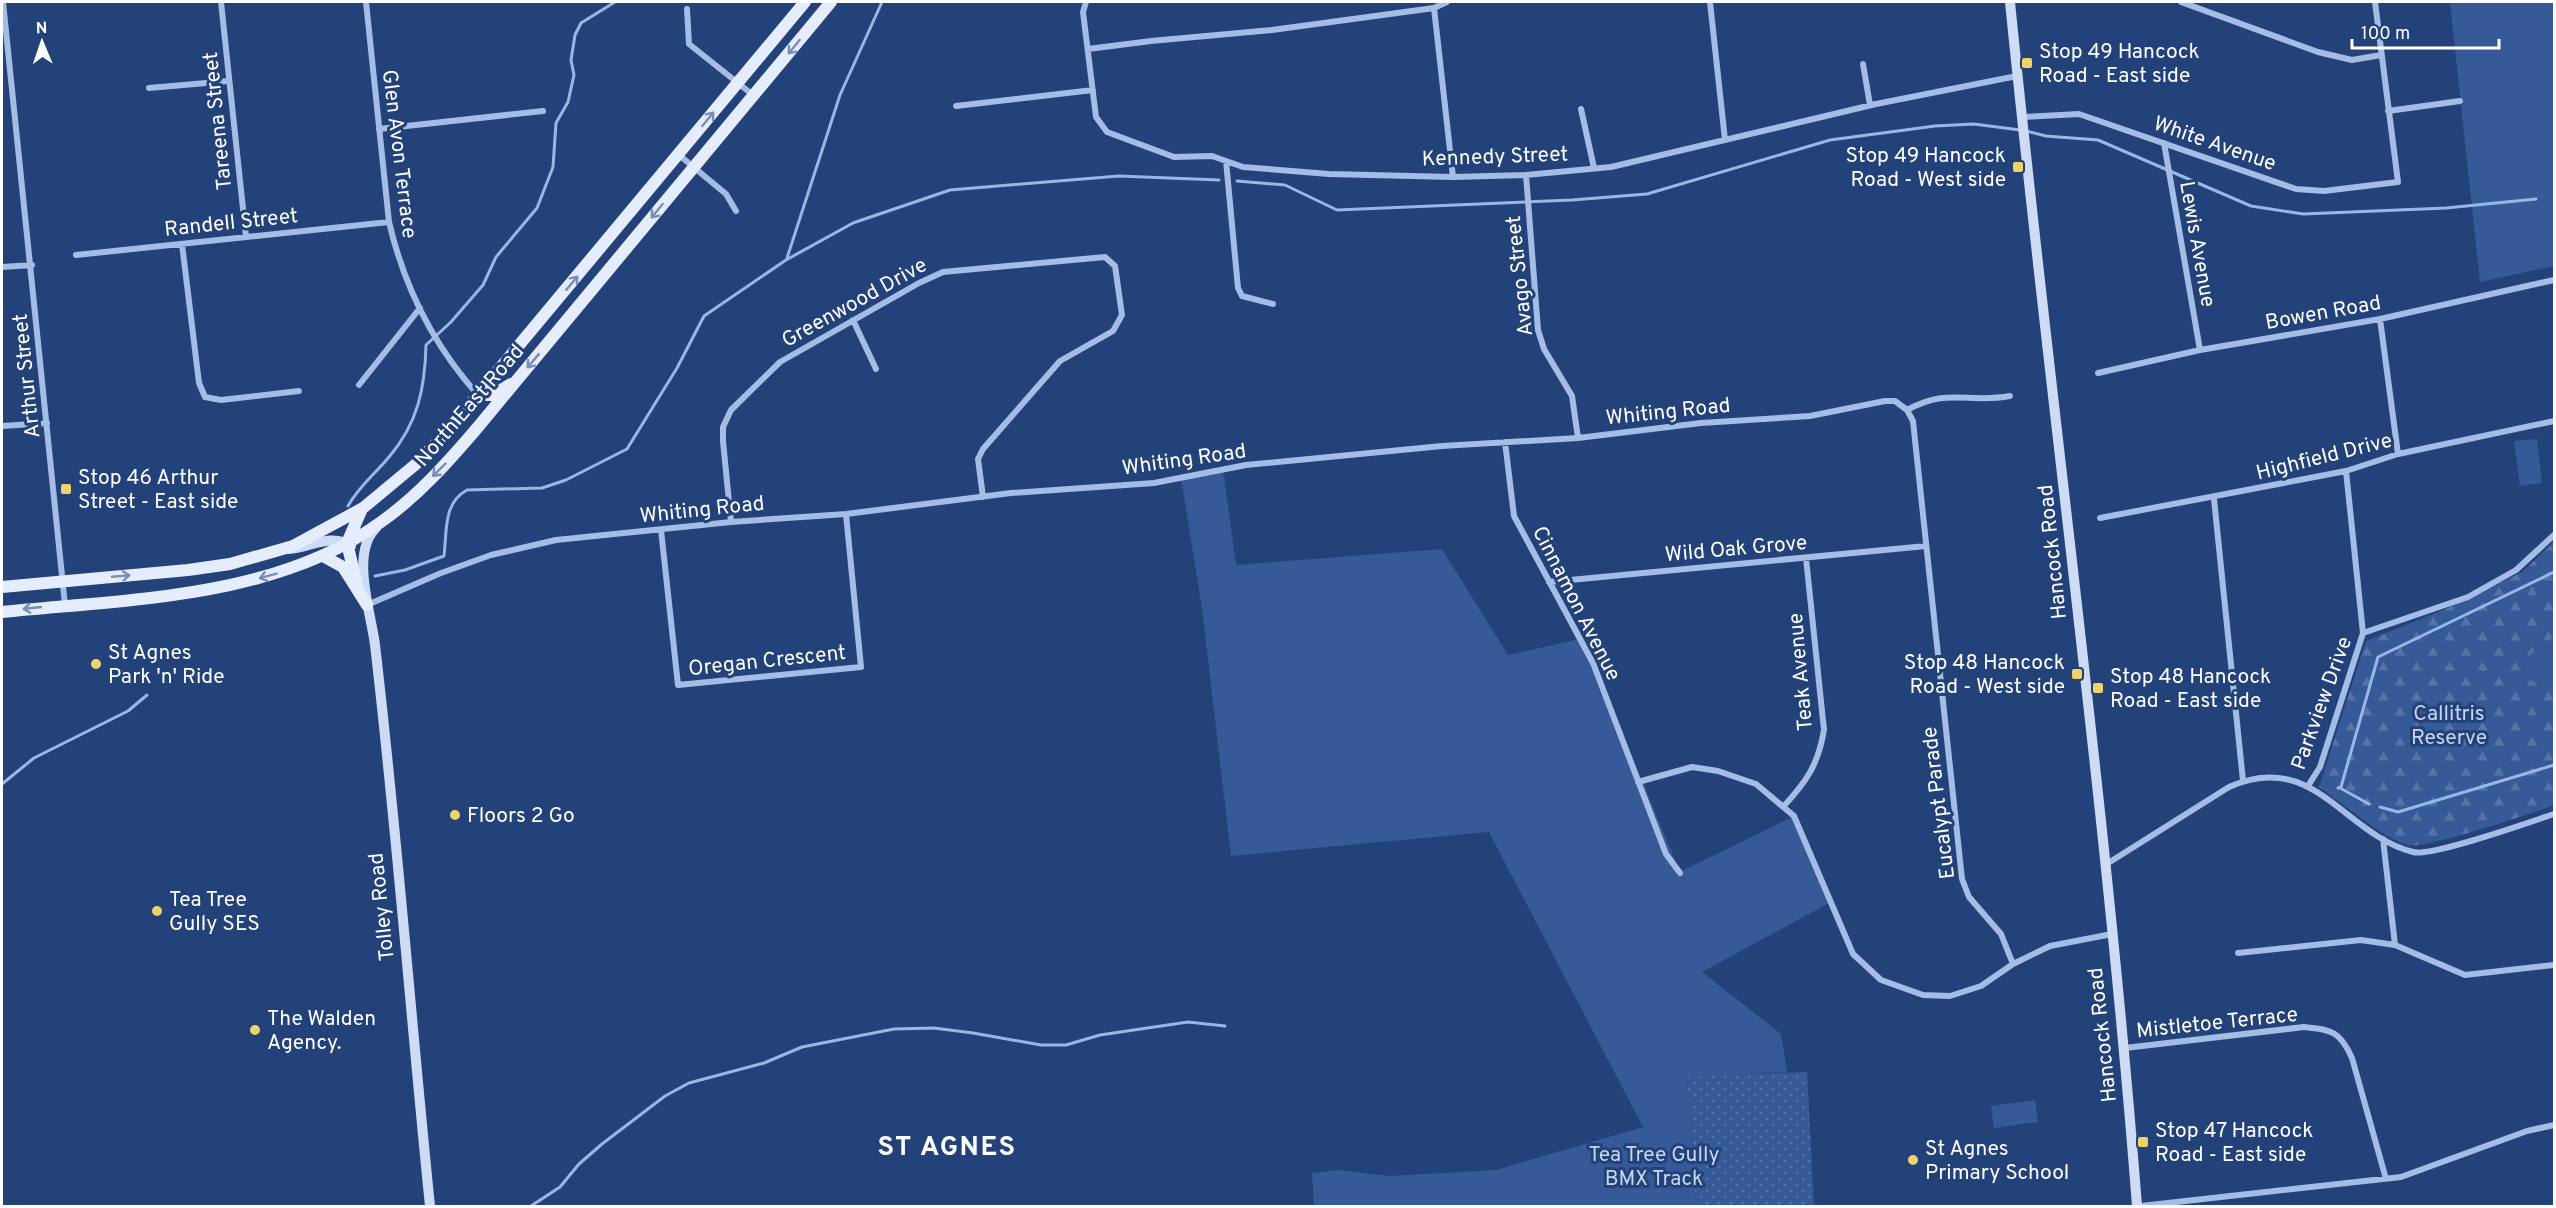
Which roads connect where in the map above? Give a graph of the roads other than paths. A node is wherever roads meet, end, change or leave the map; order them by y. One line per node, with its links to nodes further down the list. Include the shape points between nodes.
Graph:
1 (3, 2): 44 (street, Arthur Street)
2 (221, 2): 18 (street, Tareena Street)
3 (366, 2): 30 (street, Glen Avon Terrace)
4 (804, 2): 19 (main road, North East Road)
5 (831, 2): 22 (main road, North East Road, one-way to 22)
6 (1086, 2): 14 (street, Kennedy Street, via 1083,12)
7 (1447, 2): 12 (street)
8 (1710, 2): 31 (street)
9 (2010, 2): 17 (main road, Hancock Road)
10 (2181, 2): 15 (street, via 2318,52 2352,60)
11 (2375, 2): 15 (street)
12 (1434, 8): 14 (street); 38 (street)
13 (687, 9): 19 (street, via 688,44)
14 (1088, 49): 21 (street, Kennedy Street)
15 (2381, 56): 28 (street)
16 (1863, 64): 24 (street)
17 (2017, 76): 24 (street, Kennedy Street); 29 (main road, Hancock Road)
18 (229, 81): 20 (street); 41 (street, Tareena Street)
19 (737, 84): 22 (street); 33 (main road, North East Road, one-way to 19)
20 (149, 87)
21 (1093, 90): 25 (street); 34 (street, Kennedy Street, via 1096,117 1107,132 1174,158 1212,156)
22 (753, 95): 35 (main road, North East Road)
23 (2460, 101): 28 (street)
24 (1870, 105): 31 (street, Kennedy Street)
25 (956, 106)
26 (1581, 109): 36 (street)
27 (543, 111): 30 (street)
28 (2388, 111): 32 (street, White Avenue, via 2398,182 2324,191 2296,189)
29 (2023, 120): 32 (street, White Avenue, via 2079,114); 97 (main road, Hancock Road)
30 (379, 129): 40 (street, Glen Avon Terrace)
31 (1725, 140): 36 (street, Kennedy Street)
32 (2164, 143): 51 (street, Lewis Avenue)
33 (679, 155): 35 (street); 57 (main road, North East Road, one-way to 33)
34 (1226, 161): 38 (street, Kennedy Street, via 1243,167 1329,174); 47 (street, via 1238,288 1242,296)
35 (694, 165): 39 (street, via 726,194); 54 (main road, North East Road, one-way to 54)
36 (1594, 168): 37 (street, Kennedy Street)
37 (1526, 175): 38 (street, Kennedy Street); 64 (street, Avago Street, via 1538,330 1544,349 1572,396)
38 (1453, 177)
39 (736, 212)
40 (389, 222): 41 (street, Randell Street); 48 (street, Glen Avon Terrace, via 406,283)
41 (246, 237): 42 (street, Randell Street)
42 (182, 244): 43 (street, Randell Street); 56 (street, via 199,384 205,397 221,400)
43 (76, 255)
44 (32, 265): 45 (street); 61 (street, Arthur Street)
45 (2, 267)
46 (2554, 280): 49 (street, Bowen Road)
47 (1273, 304)
48 (420, 308): 55 (street); 57 (street, Glen Avon Terrace, via 462,377)
49 (2380, 319): 51 (street, Bowen Road); 66 (street)
50 (853, 320): 52 (street); 68 (street, Greenwood Drive, via 943,272 1099,255 1115,266 1122,315 1113,331 1060,361 983,449 978,459); 74 (street, Greenwood Drive, via 780,362 731,410 723,427)
51 (2200, 350): 53 (street, Bowen Road)
52 (876, 369)
53 (2098, 373)
54 (517, 381): 57 (main road, via 491,395); 63 (main road, North East Road)
55 (359, 385)
56 (299, 391)
57 (478, 395): 63 (main road); 70 (main road, North East Road, via 416,464)
58 (2010, 396): 59 (street, via 1937,397)
59 (1907, 410): 64 (street, Whiting Road, via 1895,402 1885,402 1810,416 1701,423); 78 (street, Eucalypt Parade, via 1913,420)
60 (2554, 421): 66 (street, Highfield Drive)
61 (47, 423): 62 (street); 83 (street, Arthur Street)
62 (2, 426)
63 (478, 427): 73 (main road, North East Road, one-way to 73, via 419,491)
64 (1578, 438): 65 (street, Whiting Road)
65 (1505, 442): 68 (street, Whiting Road, via 1246,465 1154,483); 84 (street, Cinnamon Avenue, via 1514,516)
66 (2398, 454): 67 (street, Highfield Drive)
67 (2346, 471): 69 (street, Highfield Drive); 90 (street)
68 (983, 497): 71 (street, Whiting Road)
69 (2214, 499): 72 (street, Highfield Drive); 91 (street)
70 (363, 508): 77 (main road); 79 (main road, North East Road)
71 (846, 514): 74 (street, Whiting Road); 75 (street, Oregan Crescent, via 861,667 678,685)
72 (2100, 518)
73 (381, 522): 77 (main road, North East Road); 82 (main road, via 366,539)
74 (731, 522): 75 (street, Whiting Road)
75 (661, 530): 88 (street, Whiting Road, via 555,540 491,555)
76 (2554, 535): 90 (street, Parkview Drive, via 2516,570 2468,597)
77 (347, 543): 79 (main road, via 327,540 309,547); 80 (main road, North East Road); 82 (main road, via 356,549); 86 (main road)
78 (1926, 546): 81 (street, Wild Oak Grove); 102 (street, Eucalypt Parade, via 1962,879 1969,897 2001,934)
79 (280, 550): 83 (main road, North East Road, one-way to 79, via 188,570 230,564)
80 (323, 556): 86 (main road, via 343,567); 87 (main road, North East Road, one-way to 87, via 277,574 224,586)
81 (1806, 558): 84 (street, Wild Oak Grove); 94 (street, Teak Avenue, via 1824,730 1819,757 1804,784)
82 (363, 565): 88 (main road, Tolley Road)
83 (62, 581): 85 (main road, North East Road); 87 (street, Arthur Street)
84 (1549, 582): 92 (street, Cinnamon Avenue, via 1593,663)
85 (2, 588)
86 (358, 589): 88 (main road)
87 (65, 605): 89 (main road, North East Road, one-way to 89)
88 (367, 605): 107 (main road, Tolley Road, via 378,677)
89 (2, 612)
90 (2363, 633): 93 (street, Parkview Drive, via 2320,767)
91 (2243, 781): 93 (street, via 2273,776); 97 (street, via 2212,796)
92 (1638, 782): 94 (street, via 1692,767 1718,771 1756,784); 98 (street, Cinnamon Avenue, via 1666,854)
93 (2308, 786): 96 (street)
94 (1783, 807): 102 (street, via 1794,816 1853,954 1881,980 1923,995 1950,996 1981,986)
95 (2554, 814): 96 (street, via 2437,850 2415,853)
96 (2383, 839): 100 (street)
97 (2104, 866): 99 (main road, Hancock Road)
98 (1680, 873)
99 (2112, 934): 102 (street, via 2050,946); 104 (main road, Hancock Road)
100 (2395, 945): 101 (street, via 2361,940); 103 (street, via 2464,975)
101 (2238, 953)
102 (2013, 964)
103 (2554, 964)
104 (2125, 1048): 106 (street, Mistletoe Terrace, via 2304,1027 2329,1030 2344,1040 2352,1058); 108 (main road, Hancock Road)
105 (2554, 1125): 106 (street, via 2526,1131 2424,1170)
106 (2386, 1179): 108 (street)
107 (430, 1206)
108 (2139, 1206)

